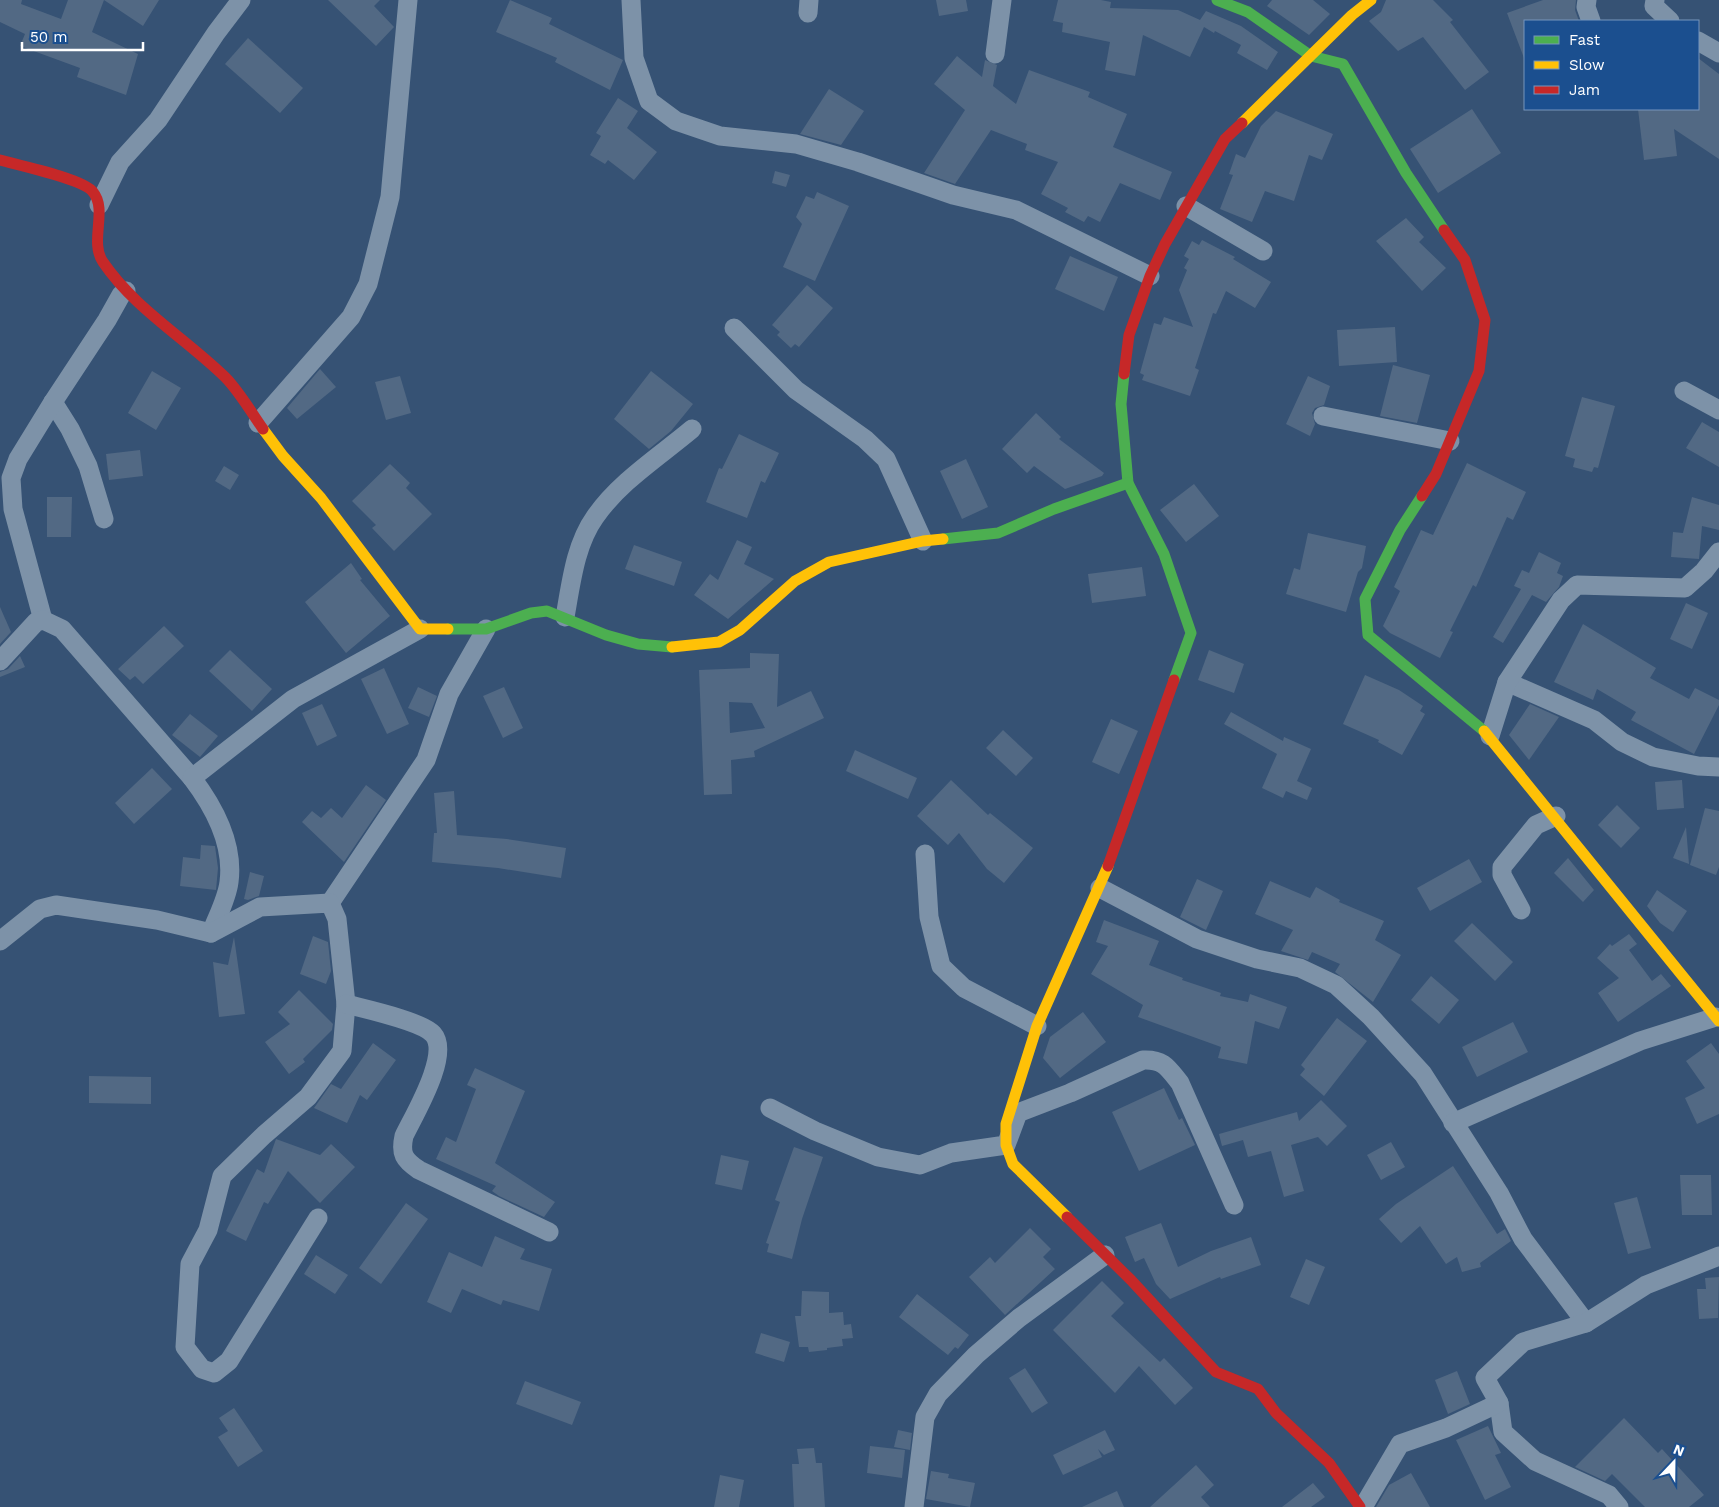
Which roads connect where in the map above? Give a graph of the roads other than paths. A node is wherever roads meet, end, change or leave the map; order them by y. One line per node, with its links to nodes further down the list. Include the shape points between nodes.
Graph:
1 (242, 0): 16 (street, via 158,120 120,162)
2 (408, 0): 26 (street, via 390,197 368,284 351,317)
3 (631, 0): 19 (street, via 634,58 648,101 676,121 720,136 796,144 953,195 1016,210)
4 (1002, 0): 13 (street)
5 (1218, 0): 14 (street, via 1248,12)
6 (1371, 0): 14 (street)
7 (1587, 0): 9 (street)
8 (1655, 0): 10 (street, via 1654,6)
9 (1591, 20)
10 (1669, 20)
11 (1699, 42): 12 (street)
12 (1719, 53)
13 (995, 54)
14 (1311, 56): 17 (street, via 1225,139); 28 (street, via 1343,64 1406,172 1466,260 1485,320 1479,371)
15 (0, 160): 16 (street, via 76,182 93,191)
16 (99, 205): 20 (street, via 97,228 101,260)
17 (1186, 206): 18 (street); 19 (street)
18 (1263, 251)
19 (1150, 276): 29 (street, via 1129,335 1121,404)
20 (126, 291): 23 (street); 26 (street, via 226,378)
21 (734, 328): 31 (street, via 796,390 865,439 886,459)
22 (1684, 391): 24 (street)
23 (53, 402): 30 (street, via 88,466); 34 (street, via 18,458 11,478 13,509)
24 (1719, 410)
25 (1323, 416): 28 (street)
26 (258, 423): 35 (street)
27 (692, 429): 33 (street, via 617,492 594,518 573,574)
28 (1450, 441): 39 (street, via 1436,474 1374,578 1366,600 1368,635)
29 (1128, 483): 31 (street, via 998,533); 44 (street, via 1164,554 1191,633)
30 (104, 519)
31 (923, 541): 33 (street, via 829,562 795,580 740,630 719,642 673,647 638,644 606,635)
32 (1719, 552): 38 (street, via 1685,588 1577,585 1561,600)
33 (565, 617): 36 (street, via 547,611 531,613)
34 (43, 620): 37 (street, via 36,622); 41 (street, via 62,629)
35 (420, 629): 36 (street); 41 (street, via 293,699)
36 (486, 629): 45 (street, via 448,694 426,760)
37 (0, 660)
38 (1507, 682): 39 (street); 40 (street, via 1594,720 1622,742 1653,757 1698,766)
39 (1490, 736): 42 (street)
40 (1719, 766)
41 (192, 778): 47 (street, via 207,798 230,854 229,884)
42 (1556, 816): 46 (street, via 1536,825 1502,867 1502,876); 50 (street)
43 (925, 854): 51 (street, via 929,917 941,966 964,988)
44 (1100, 888): 51 (street); 53 (street, via 1197,939 1257,959 1300,968 1336,985 1371,1017 1423,1074)
45 (330, 903): 47 (street, via 260,907); 49 (street, via 337,919)
46 (1521, 910)
47 (211, 933): 48 (street, via 157,920 56,905 40,909)
48 (0, 941)
49 (346, 1004): 56 (street, via 342,1051 308,1097 222,1176 208,1230 190,1264 185,1347 202,1368 214,1373 229,1361); 57 (street, via 419,1026 433,1034 438,1061 404,1136 401,1149 405,1161)
50 (1718, 1019): 53 (street, via 1640,1041)
51 (1037, 1026): 54 (street, via 1006,1124)
52 (770, 1108): 54 (street, via 878,1157 920,1165 951,1153)
53 (1453, 1123): 60 (street, via 1499,1193 1524,1239)
54 (1006, 1145): 55 (street, via 1018,1113 1143,1060 1156,1060 1166,1066 1180,1083); 58 (street, via 1013,1164)
55 (1234, 1205)
56 (318, 1218)
57 (549, 1232)
58 (1105, 1255): 62 (street, via 1019,1318 938,1394 925,1417); 63 (street, via 1216,1372 1258,1389 1276,1413 1329,1462)
59 (1719, 1256): 60 (street, via 1646,1285)
60 (1586, 1322): 61 (street, via 1523,1342 1485,1378)
61 (1499, 1403): 63 (street, via 1446,1428 1400,1444); 64 (street, via 1503,1432 1535,1462 1609,1495)
62 (914, 1507)
63 (1361, 1507)
64 (1619, 1507)

